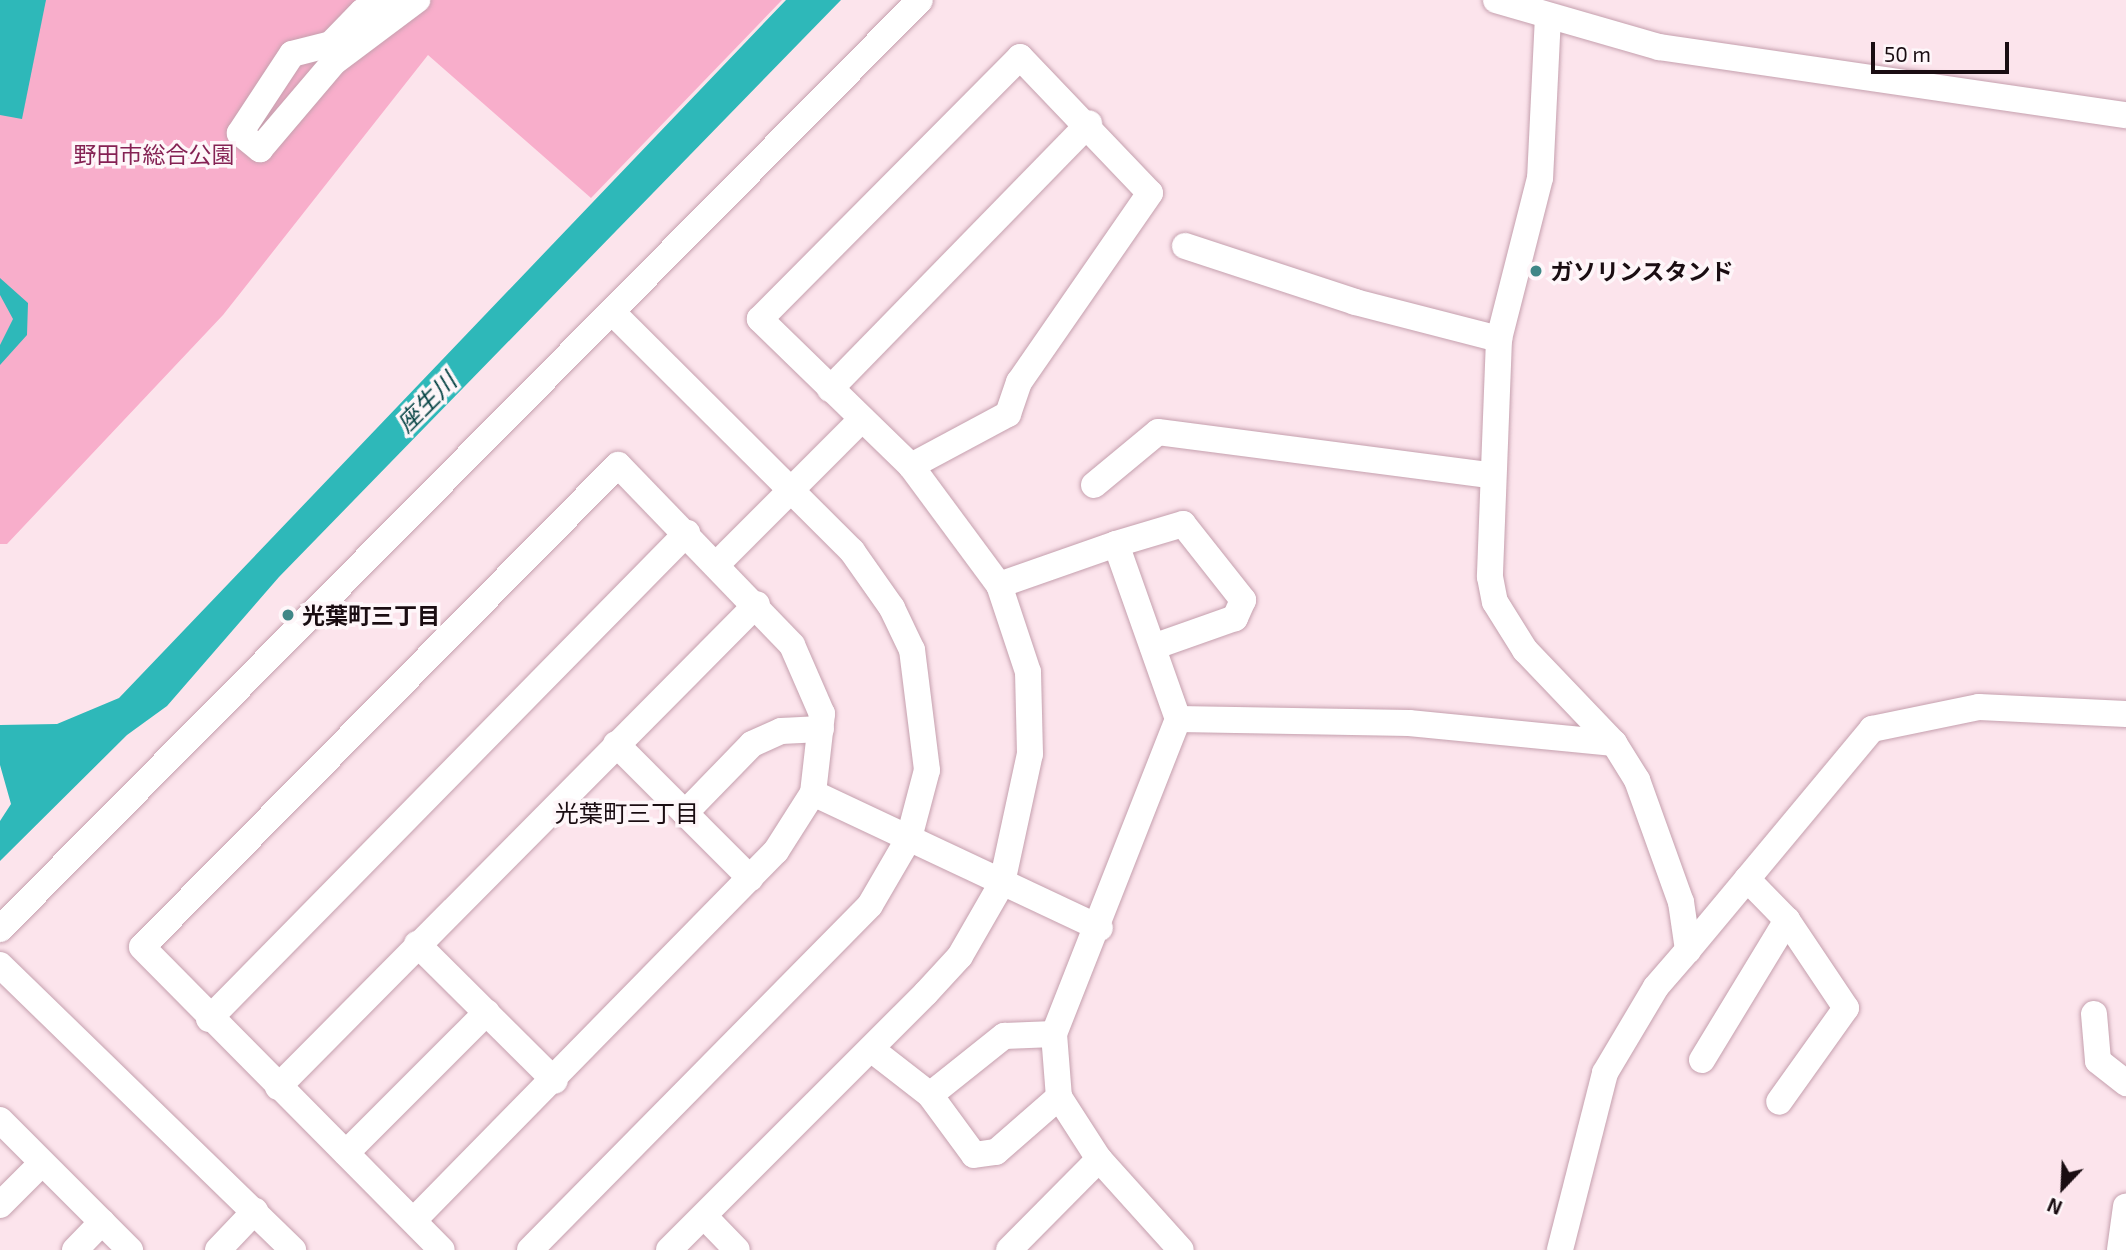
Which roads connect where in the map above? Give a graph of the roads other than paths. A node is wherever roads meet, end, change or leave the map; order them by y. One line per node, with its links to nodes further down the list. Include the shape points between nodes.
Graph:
1 (920, 0): 8 (street)
2 (1496, 0): 4 (street)
3 (410, 4): 3 (street, via 334,62 260,149 240,133 292,54 331,44 362,12)
4 (1548, 16): 5 (street, via 1659,47); 9 (street, via 1540,178)
5 (2126, 115)
6 (1089, 124): 10 (street); 10 (street, via 1020,57 760,319); 12 (street, via 1150,193 1019,382 1008,414)
7 (1185, 246): 9 (street, via 1355,302)
8 (612, 313): 15 (street); 35 (street)
9 (1499, 339): 13 (street)
10 (830, 389): 11 (street)
11 (862, 420): 12 (street); 15 (street)
12 (911, 466): 19 (street)
13 (1491, 475): 14 (street, via 1158,432); 25 (street, via 1495,602 1525,650)
14 (1094, 485)
15 (791, 492): 18 (street); 29 (street, via 852,551 912,650 927,769)
16 (687, 533): 18 (street); 41 (street); 41 (street, via 618,465 142,947)
17 (1116, 544): 19 (street); 21 (street); 21 (street, via 1183,524 1242,600 1235,618)
18 (717, 564): 20 (street)
19 (999, 585): 32 (street, via 1028,672 1030,754)
20 (757, 604): 24 (street, via 806,672 822,714); 26 (street)
21 (1153, 646): 23 (street)
22 (2126, 714): 31 (street, via 1979,706 1872,729)
23 (1178, 719): 25 (street, via 1409,723); 34 (street)
24 (821, 729): 27 (street); 28 (street, via 781,731 752,744)
25 (1614, 743): 37 (street, via 1637,780 1681,902)
26 (616, 744): 28 (street); 36 (street)
27 (813, 793): 29 (street); 30 (street, via 776,851)
28 (685, 813): 30 (street)
29 (908, 838): 32 (street); 66 (street, via 870,905)
30 (750, 878): 45 (street)
31 (1747, 879): 33 (street); 37 (street)
32 (1002, 883): 34 (street); 43 (street, via 960,956)
33 (1787, 920): 44 (street); 50 (street, via 1846,1008)
34 (1100, 928): 42 (street)
35 (0, 929)
36 (417, 944): 39 (street); 47 (street)
37 (1688, 950): 71 (street, via 1656,987 1605,1073)
38 (0, 965): 57 (street)
39 (487, 1012): 45 (street); 52 (street)
40 (2094, 1014): 46 (street, via 2098,1061)
41 (209, 1018): 47 (street)
42 (1054, 1034): 48 (street, via 1003,1036); 49 (street)
43 (871, 1049): 48 (street); 58 (street)
44 (1702, 1060)
45 (555, 1081): 59 (street)
46 (2126, 1083)
47 (278, 1087): 52 (street)
48 (930, 1095): 49 (street, via 975,1155 996,1152)
49 (1059, 1097): 53 (street)
50 (1779, 1102)
51 (0, 1120): 54 (street)
52 (346, 1153): 59 (street)
53 (1099, 1159): 69 (street); 70 (street)
54 (41, 1164): 55 (street); 60 (street)
55 (0, 1205)
56 (2126, 1206): 72 (street)
57 (255, 1211): 63 (street); 64 (street)
58 (704, 1216): 67 (street); 68 (street)
59 (414, 1220): 65 (street)
60 (102, 1222): 61 (street); 62 (street)
61 (75, 1250)
62 (130, 1250)
63 (218, 1250)
64 (293, 1250)
65 (442, 1250)
66 (530, 1250)
67 (669, 1250)
68 (737, 1250)
69 (1009, 1250)
70 (1181, 1250)
71 (1560, 1250)
72 (2120, 1250)

